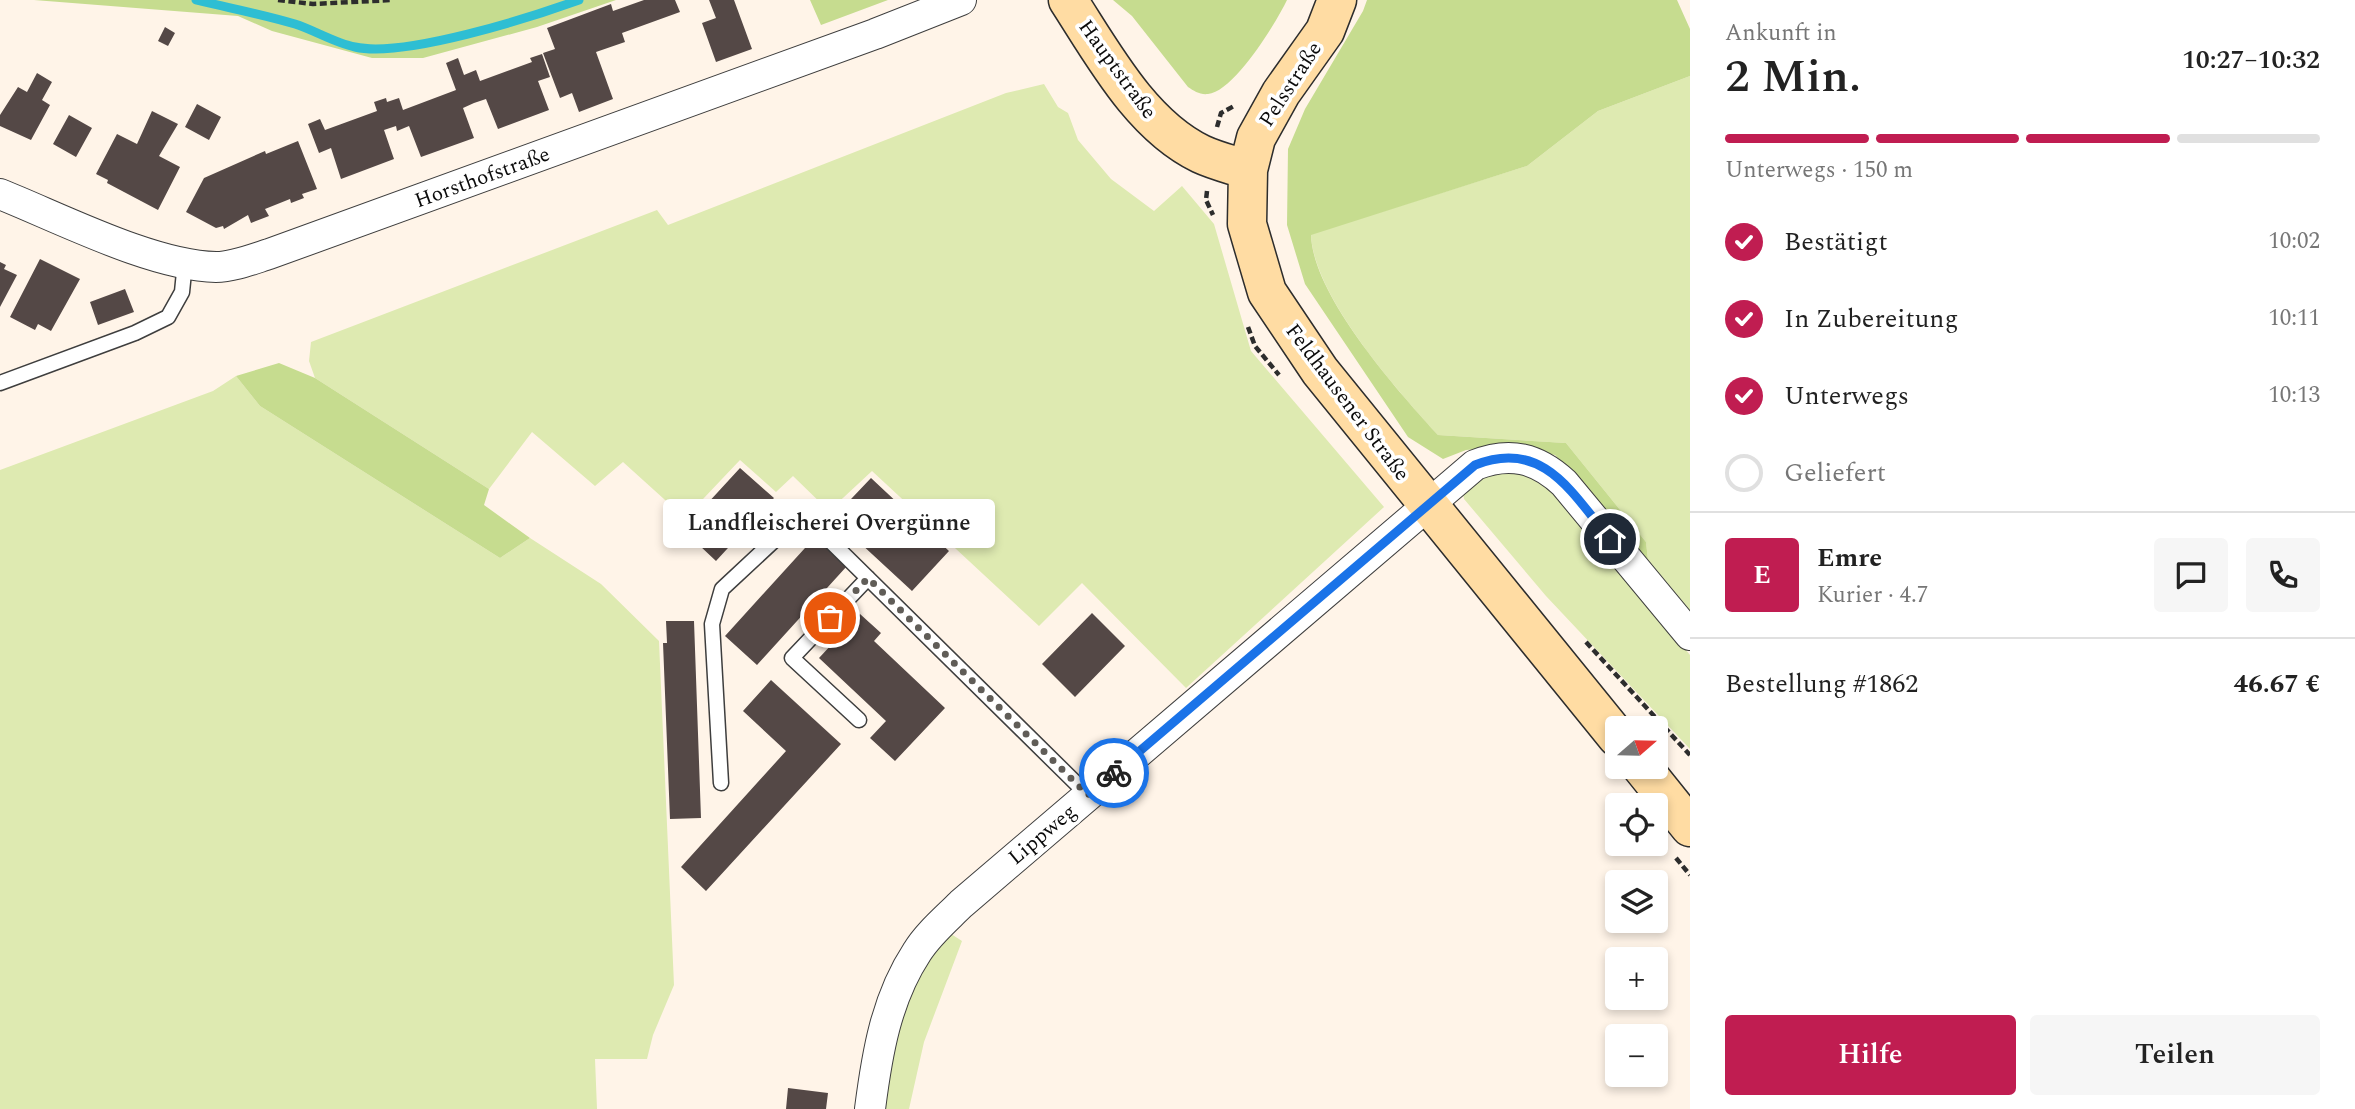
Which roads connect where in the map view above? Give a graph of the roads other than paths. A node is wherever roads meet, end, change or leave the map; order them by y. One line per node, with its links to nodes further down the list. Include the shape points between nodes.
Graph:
1 (961, 0): 6 (street, Horsthofstraße, via 269,254 218,267)
2 (1069, 0): 4 (main road, Hauptstraße, via 1157,123 1200,154)
3 (1338, 0): 4 (main road, Pelsstraße, via 1325,31 1256,138)
4 (1248, 170): 8 (main road, Feldhausener Straße, via 1248,224 1267,292 1320,371)
5 (0, 194): 6 (street, Horsthofstraße, via 122,244)
6 (184, 262): 7 (lane, via 183,292 168,317)
7 (0, 383)
8 (1426, 504): 10 (street, Lippweg, via 1475,465 1492,458 1511,456 1547,468); 12 (main road, Feldhausener Straße); 15 (street, Lippweg)
9 (868, 578): 11 (lane, via 792,658); 14 (lane, via 812,523 794,522 722,589 712,624); 15 (lane)
10 (1690, 635)
11 (859, 720)
12 (1605, 722)
13 (1651, 779): 16 (main road)
14 (721, 783)
15 (1088, 795): 17 (street, Lippweg, via 961,904 918,950 887,1019)
16 (1690, 827)
17 (870, 1109)

